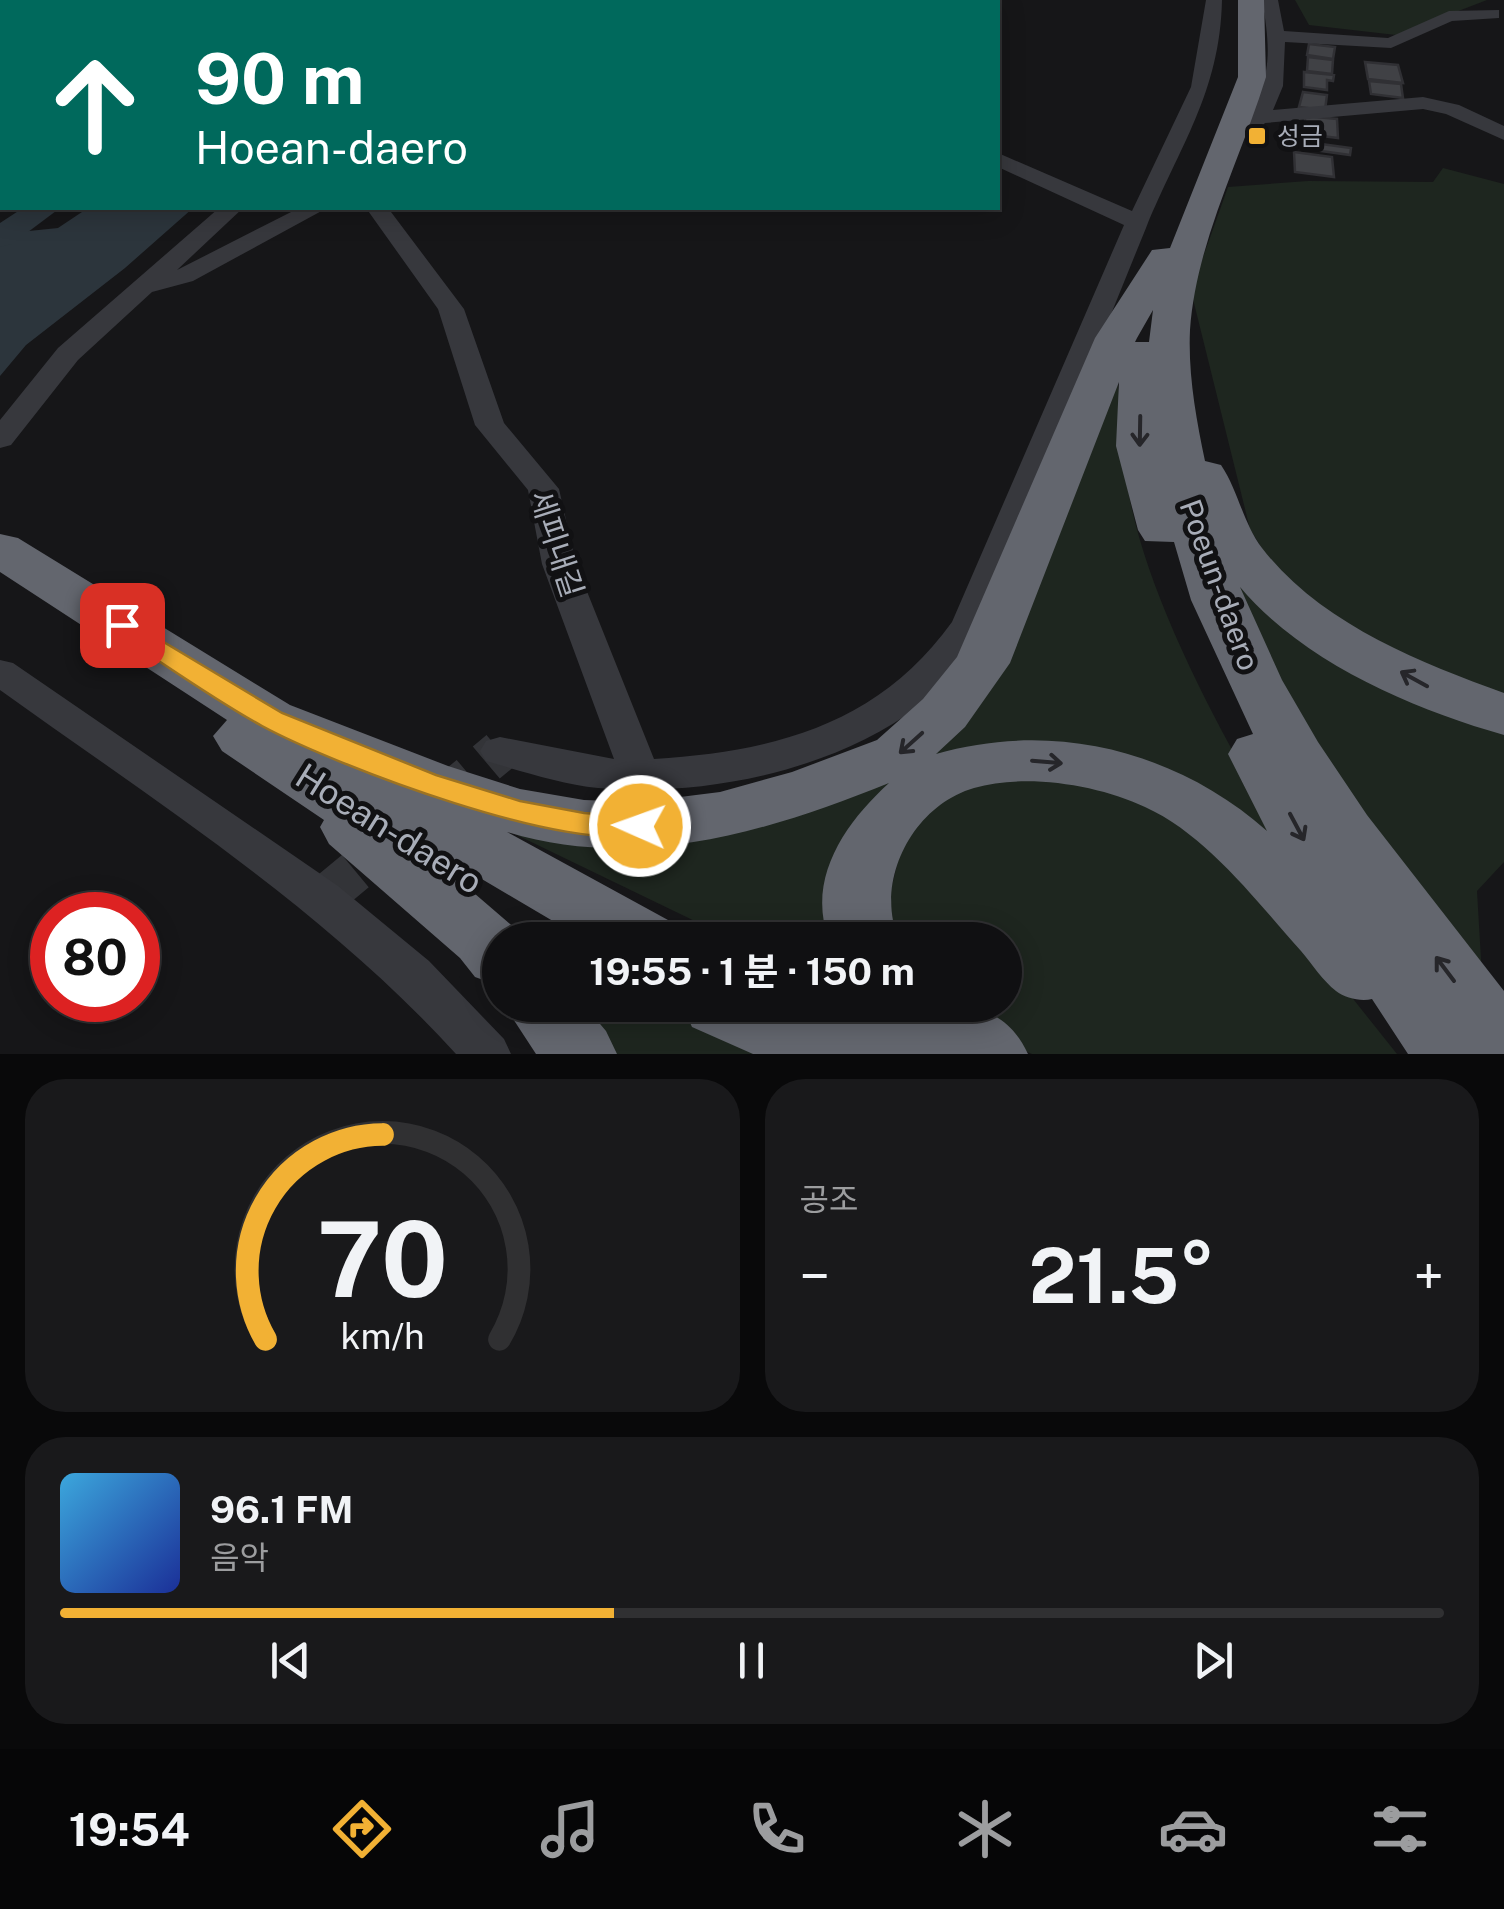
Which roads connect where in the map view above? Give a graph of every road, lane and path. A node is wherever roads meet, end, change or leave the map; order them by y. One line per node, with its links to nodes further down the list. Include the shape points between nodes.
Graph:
1 (1214, 0): 14 (street, via 1206,68)
2 (1236, 0): 14 (highway, Poeun-daero, via 1237,63)
3 (1251, 0): 9 (highway, Poeun-daero, via 1252,77)
4 (1270, 0): 6 (street)
5 (1499, 9): 6 (street, via 1466,13 1391,43)
6 (1278, 36): 7 (street, via 1278,66)
7 (1262, 117): 8 (street, via 1422,103); 9 (street)
8 (1504, 134)
9 (1227, 148): 16 (highway, Poeun-daero, via 1184,256 1171,318)
10 (1000, 160): 14 (street)
11 (230, 210): 15 (street)
12 (312, 210): 15 (street, via 184,276)
13 (378, 210): 24 (street, 세피내길, via 460,326 490,424 543,489 559,564)
14 (1151, 240): 22 (highway, one-way to 22, via 982,663 898,755 720,816 640,826 584,824 519,812); 24 (street, via 969,624 923,687 828,740 708,772); 40 (highway, Poeun-daero, one-way to 40, via 1139,446 1194,633 1311,854)
15 (139, 289): 17 (street, via 68,354)
16 (1173, 404): 21 (highway, one-way to 16, via 1430,688 1296,608 1244,558); 33 (highway, Poeun-daero, one-way to 16, via 1352,846 1273,722 1194,534)
17 (0, 440)
18 (0, 549): 22 (highway, Hoean-daero)
19 (0, 588): 22 (highway, Hoean-daero)
20 (0, 672): 34 (street, via 323,898 412,975)
21 (1504, 715)
22 (259, 729): 25 (highway, Hoean-daero, via 431,860); 26 (highway, Hoean-daero); 28 (highway)
23 (500, 752): 24 (street, via 594,773)
24 (640, 775)
25 (544, 922)
26 (612, 922)
27 (858, 922): 39 (highway, one-way to 39, via 864,852 908,797 966,767 1039,759 1112,771 1192,805 1298,904)
28 (482, 936)
29 (554, 1022): 35 (highway)
30 (757, 1022): 36 (highway)
31 (826, 1022): 37 (highway)
32 (941, 1022): 38 (highway)
33 (1504, 1047)
34 (487, 1054)
35 (580, 1054)
36 (831, 1054)
37 (898, 1054)
38 (990, 1054)
39 (1439, 1054)
40 (1450, 1054)

